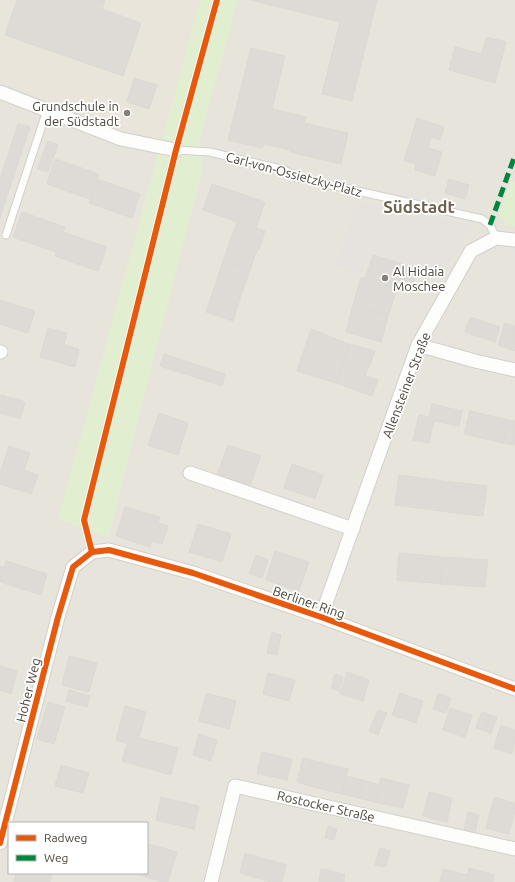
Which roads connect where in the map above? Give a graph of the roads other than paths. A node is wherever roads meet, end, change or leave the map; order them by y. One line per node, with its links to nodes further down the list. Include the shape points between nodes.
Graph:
1 (0, 92): 2 (street)
2 (47, 110): 3 (street, via 121,139); 4 (lane)
3 (176, 150): 5 (lane, Carl-von-Ossietzky-Platz, via 210,152 285,170 295,177 482,219 490,225)
4 (6, 235)
5 (496, 238): 6 (street); 7 (street, Allensteiner Straße, via 471,251)
6 (515, 240)
7 (418, 345): 8 (street); 10 (street, Allensteiner Straße)
8 (515, 370)
9 (190, 473): 10 (street)
10 (353, 529): 12 (street, Allensteiner Straße)
11 (92, 552): 12 (street, Berliner Ring, via 109,550 194,573); 14 (street, Hoher Weg, via 73,567)
12 (321, 617): 13 (street, Berliner Ring)
13 (515, 689)
14 (4, 808): 15 (street, Hoher Weg)
15 (0, 843)
16 (515, 849): 17 (street, Rostocker Straße, via 235,786)
17 (211, 882)

